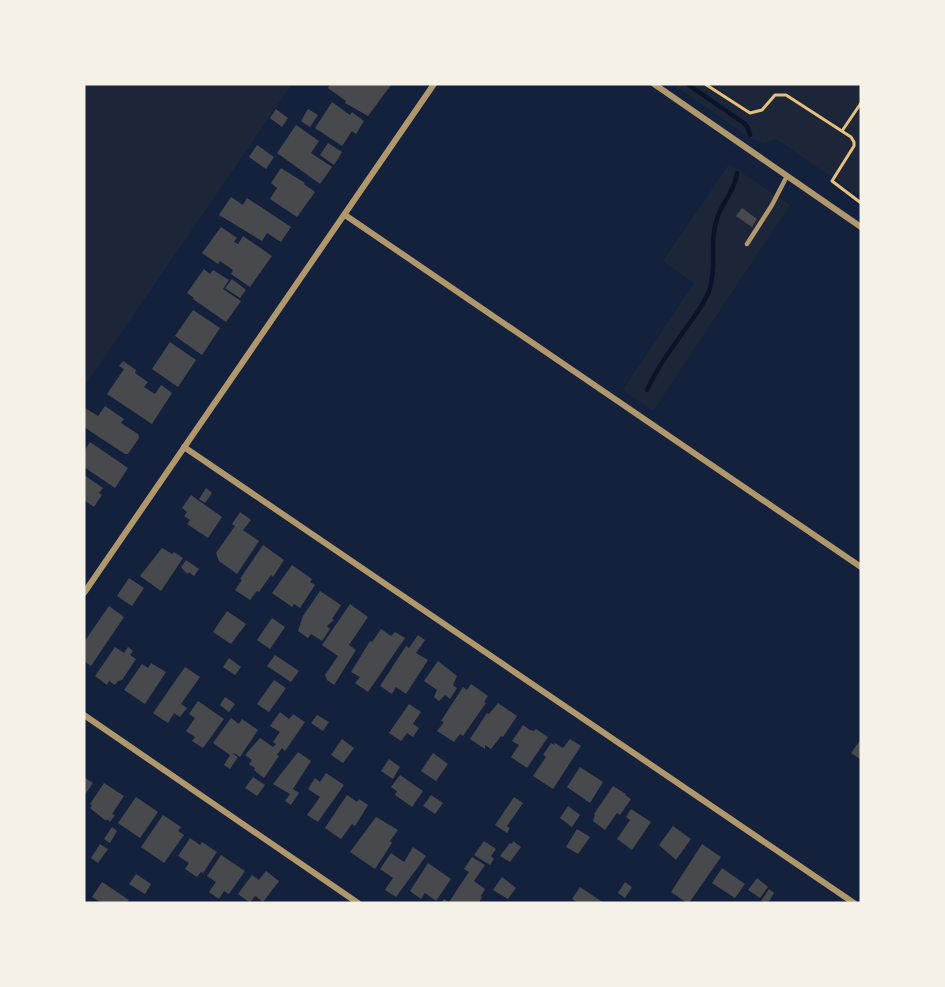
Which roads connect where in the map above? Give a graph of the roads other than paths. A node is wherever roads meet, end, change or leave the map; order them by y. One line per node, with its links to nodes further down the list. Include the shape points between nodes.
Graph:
1 (434, 84): 4 (street)
2 (654, 84): 3 (street)
3 (787, 176): 5 (street); 6 (lane)
4 (345, 215): 7 (street); 8 (street)
5 (861, 227)
6 (747, 244)
7 (184, 447): 9 (street); 12 (street)
8 (861, 567)
9 (84, 593)
10 (84, 715): 11 (street)
11 (358, 903)
12 (854, 903)

